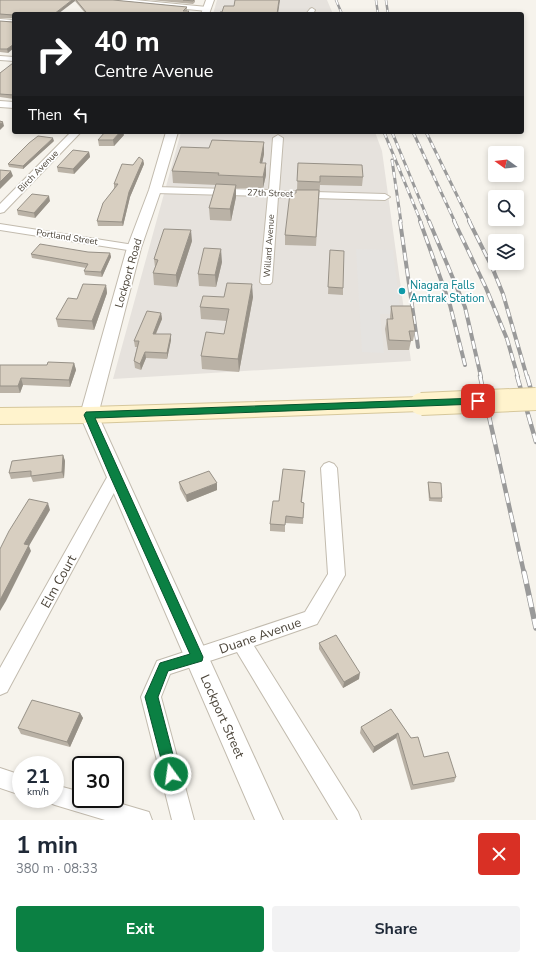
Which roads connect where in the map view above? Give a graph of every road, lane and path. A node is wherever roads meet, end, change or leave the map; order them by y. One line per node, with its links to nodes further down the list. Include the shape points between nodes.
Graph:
1 (114, 0): 2 (street)
2 (207, 8)
3 (0, 20): 4 (street)
4 (12, 22)
5 (0, 58): 6 (street)
6 (12, 59)
7 (0, 104): 8 (street)
8 (12, 105)
9 (74, 134): 15 (street, Birch Avenue)
10 (171, 134): 12 (street, Lockport Road)
11 (278, 138): 13 (street, Willard Avenue)
12 (155, 190): 13 (street, 27th Street); 17 (street, Lockport Road)
13 (273, 193): 14 (street, 27th Street); 18 (street, Willard Avenue)
14 (385, 197)
15 (0, 210)
16 (0, 227): 17 (street, Portland Street)
17 (134, 248): 20 (street, Lockport Road)
18 (266, 282)
19 (536, 399): 20 (main road, bridge)
20 (89, 415): 21 (main road); 23 (street, Lockport Street)
21 (0, 416)
22 (329, 468): 24 (street, Duane Avenue, via 337,575 311,618)
23 (115, 476): 25 (street, Lockport Street); 26 (street, Elm Court)
24 (241, 642): 25 (street, Duane Avenue); 33 (street)
25 (198, 657): 31 (street, Duane Avenue, via 164,667 151,697); 32 (street, Lockport Street)
26 (0, 686)
27 (0, 778): 28 (street)
28 (12, 782)
29 (64, 798): 30 (street)
30 (142, 820)
31 (182, 820)
32 (269, 820)
33 (350, 820)

